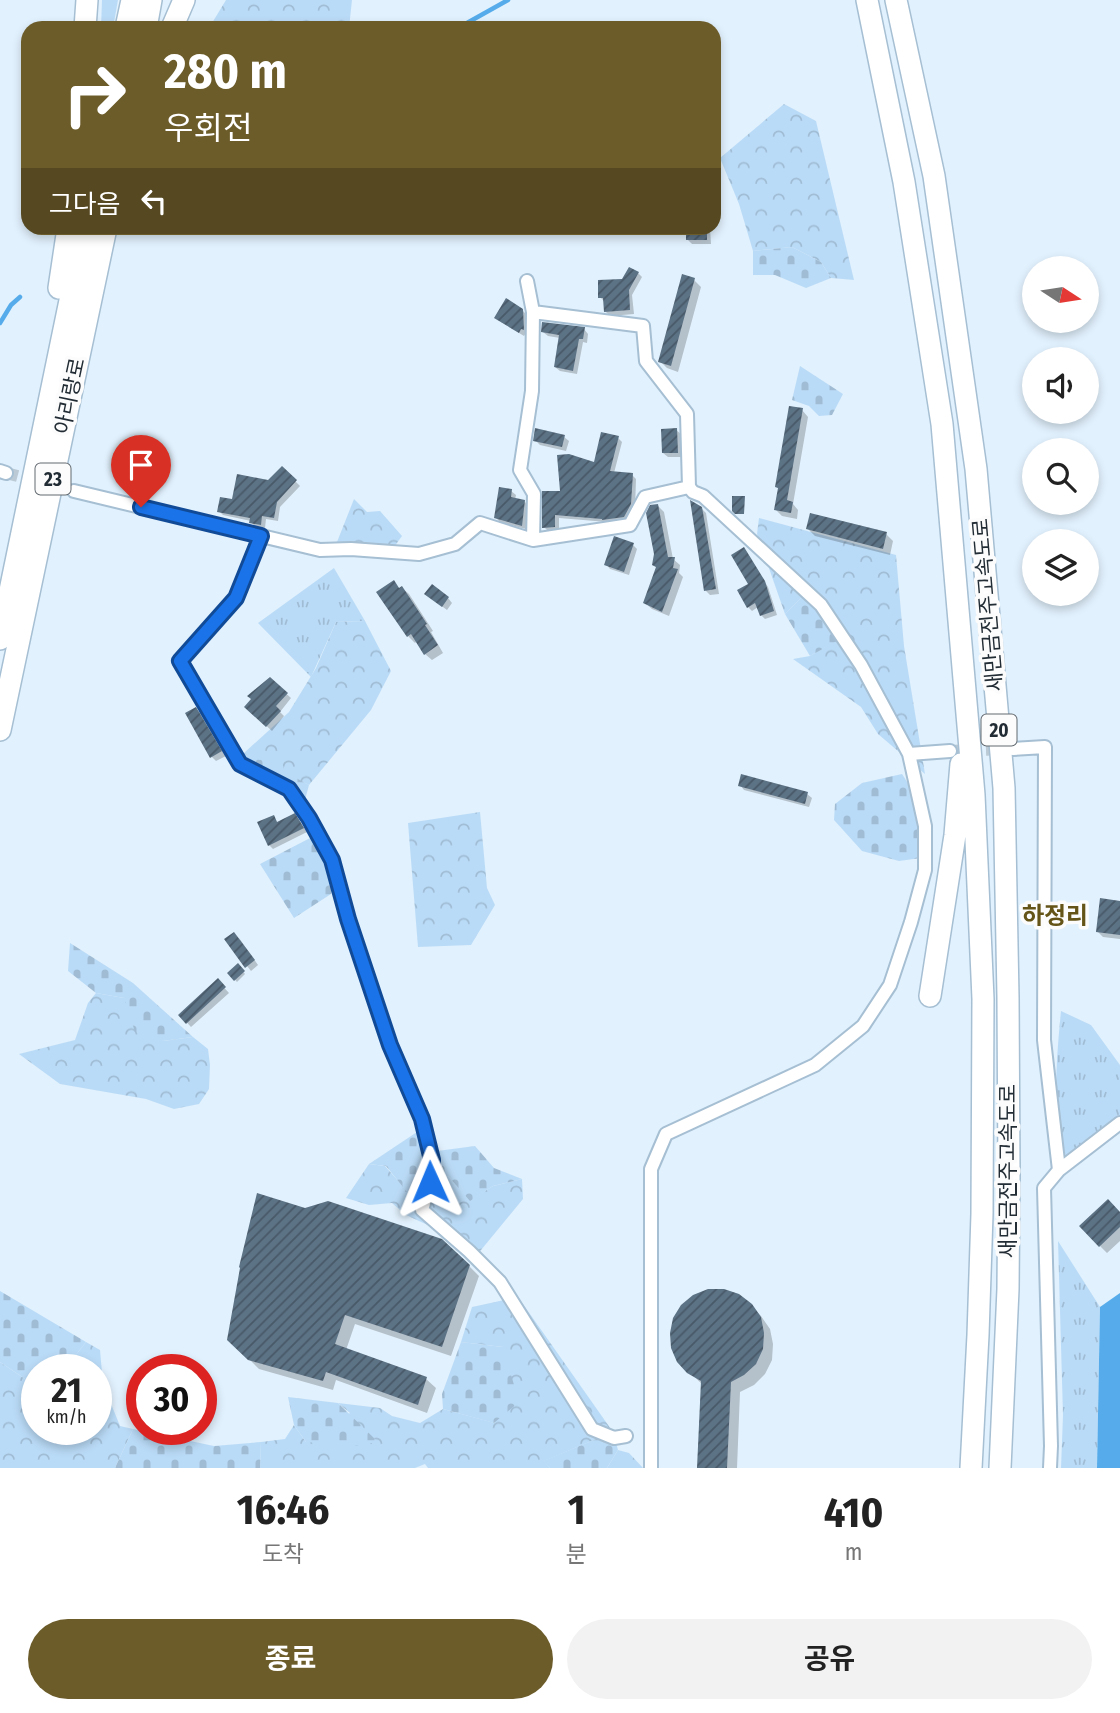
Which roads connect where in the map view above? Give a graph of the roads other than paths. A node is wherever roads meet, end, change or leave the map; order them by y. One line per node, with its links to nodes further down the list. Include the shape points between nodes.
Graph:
1 (87, 0): 7 (highway)
2 (132, 0): 8 (highway)
3 (151, 0): 9 (highway)
4 (184, 0): 10 (highway)
5 (867, 0): 22 (highway, 새만금전주고속도로 / 20, via 904,182 942,424)
6 (896, 0): 33 (highway, 새만금전주고속도로 / 20, via 934,176 974,456 1004,788 1009,1188)
7 (86, 21)
8 (128, 21)
9 (147, 21)
10 (175, 21)
11 (67, 235): 16 (highway, via 56,313)
12 (84, 235): 16 (highway, 아리랑로 / 23)
13 (105, 235): 23 (highway, 아리랑로 / 23)
14 (527, 281): 15 (street)
15 (533, 312): 17 (street, via 643,326 646,361 687,414); 20 (street, via 532,391 520,470 534,494)
16 (64, 332): 21 (highway, 아리랑로 / 23)
17 (689, 487): 20 (street, via 645,497 630,525); 26 (street, via 821,604 861,665)
18 (74, 491): 19 (street)
19 (261, 536): 20 (street, via 320,550 419,554 455,544 480,523); 30 (street, via 236,598 180,661 240,764 289,789 332,860 390,1045 422,1119 432,1160 422,1210 500,1282 592,1429 614,1438)
20 (533, 540)
21 (0, 639)
22 (967, 710): 27 (highway, via 955,835); 32 (highway, 새만금전주고속도로 / 20, via 983,999 982,1214)
23 (0, 730)
24 (1013, 749): 29 (street, via 1045,747 1044,1040)
25 (950, 751): 26 (street)
26 (909, 754): 31 (street, via 925,826 925,870 890,985 863,1026 814,1065 666,1134 651,1169)
27 (930, 996)
28 (1120, 1124): 29 (street)
29 (1059, 1170): 34 (street, via 1044,1188)
30 (626, 1436)
31 (651, 1468)
32 (971, 1468)
33 (1000, 1468)
34 (1051, 1468)

